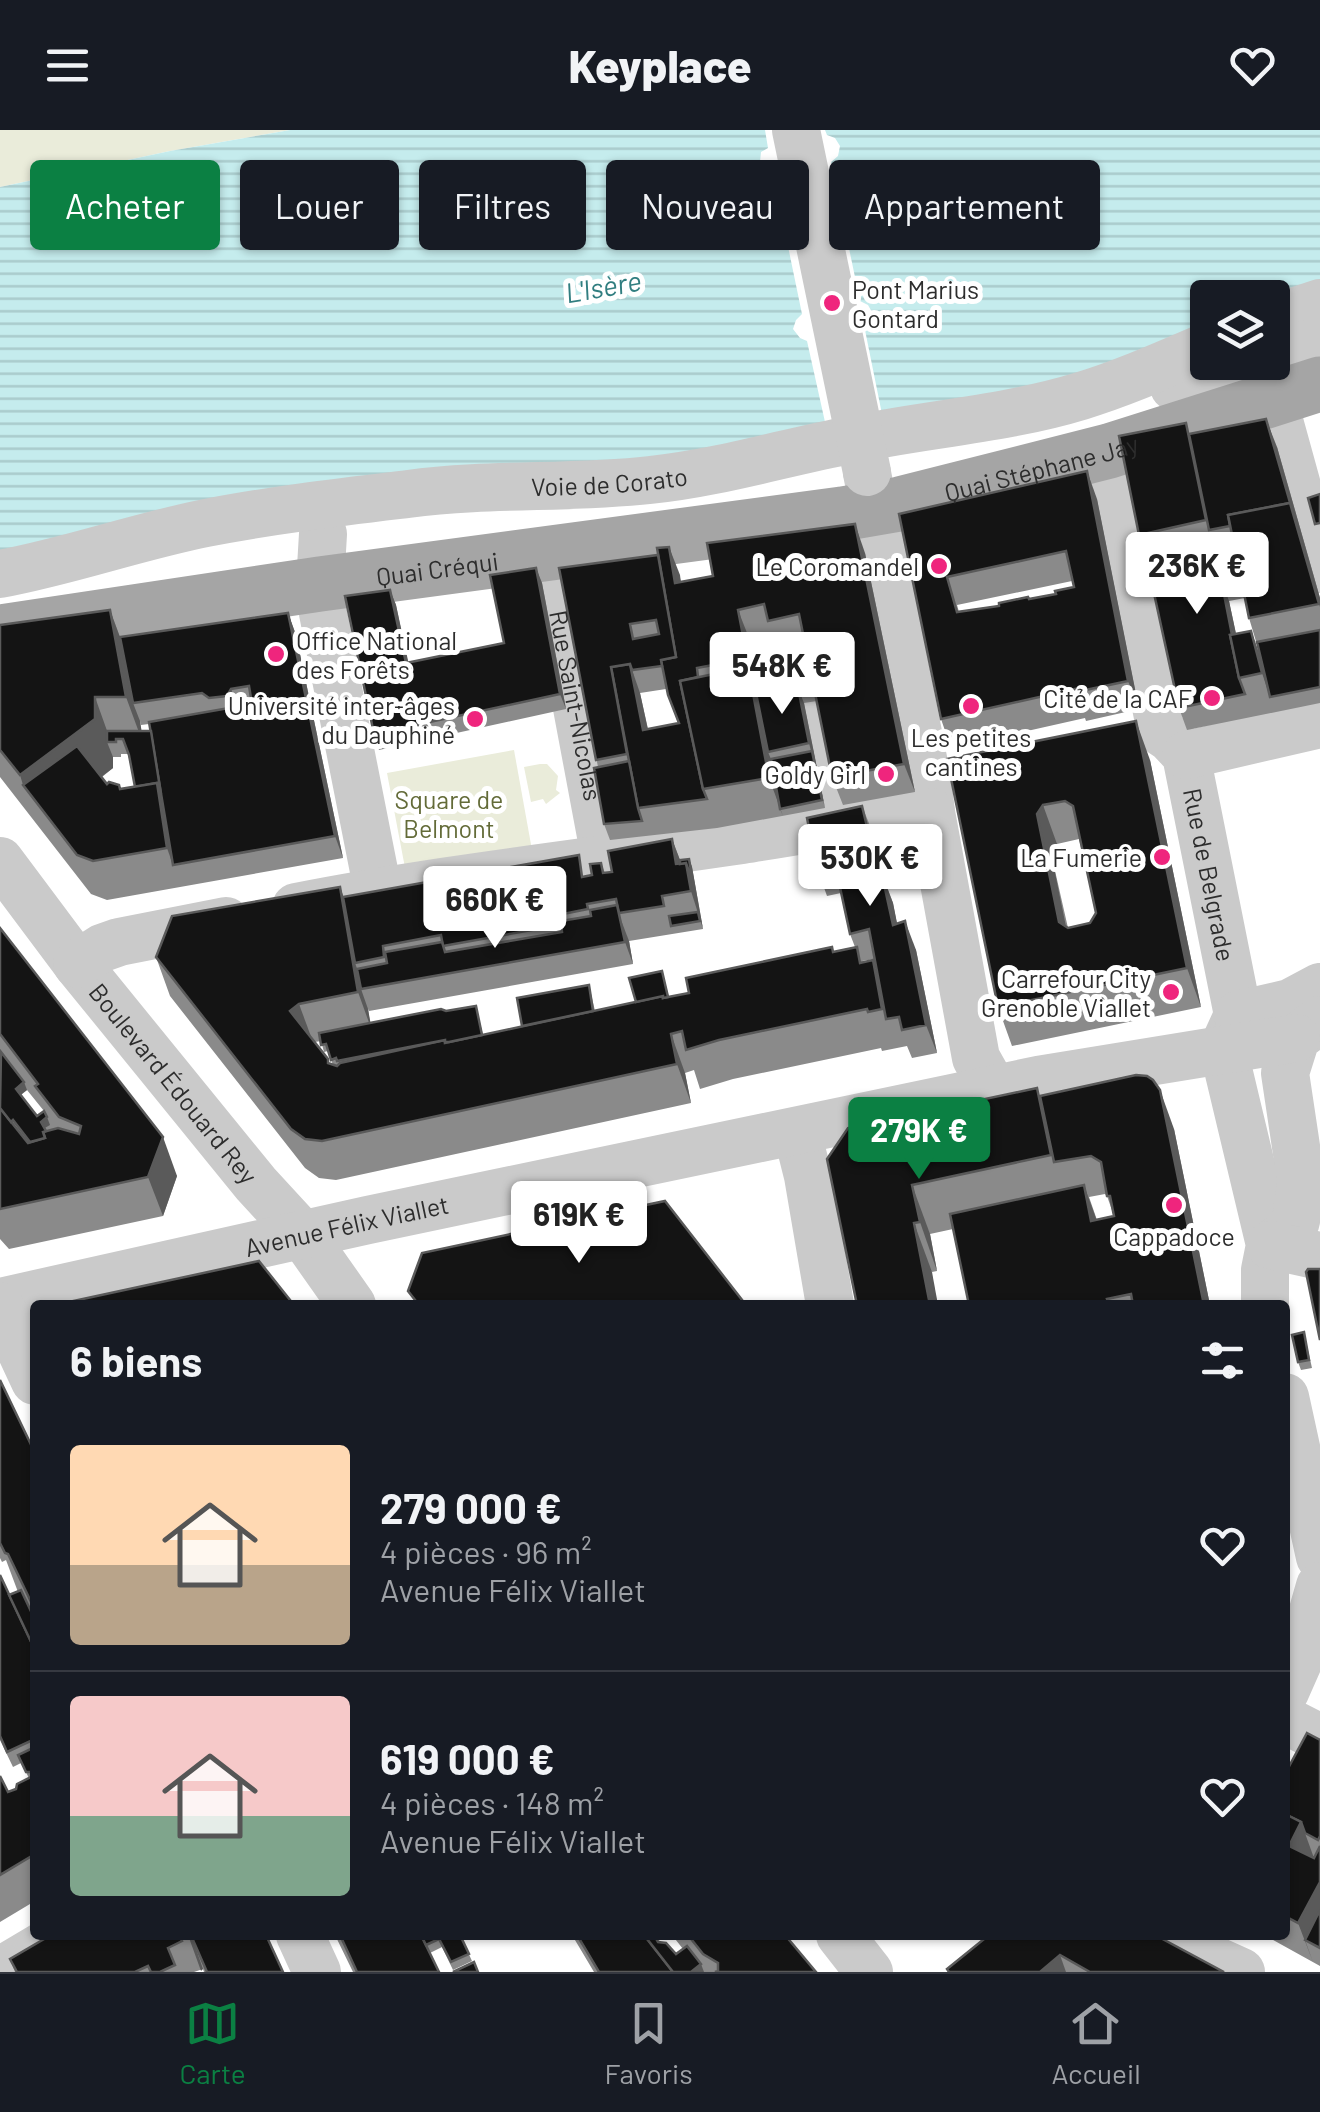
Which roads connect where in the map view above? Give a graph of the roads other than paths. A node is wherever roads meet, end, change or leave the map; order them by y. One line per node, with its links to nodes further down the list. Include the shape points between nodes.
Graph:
1 (796, 130): 13 (street, bridge)
2 (1320, 303): 3 (street)
3 (1290, 313)
4 (1320, 344): 6 (street, via 1308,344)
5 (1190, 354): 10 (street, Voie de Corato)
6 (1290, 363)
7 (1249, 380): 10 (street, via 1121,402)
8 (1267, 380): 11 (main road, Quai Stéphane Jay)
9 (1279, 380): 16 (street)
10 (1080, 396): 12 (street, Voie de Corato, via 725,468)
11 (1108, 451): 13 (main road, Quai Stéphane Jay, via 917,500); 21 (street, Rue de Belgrade)
12 (557, 484): 15 (street); 17 (street, Voie de Corato, via 414,493 248,515)
13 (871, 490): 14 (main road, Quai Créqui, via 842,514); 22 (street)
14 (548, 553): 15 (main road, Quai Créqui); 24 (street, Rue Saint-Nicolas)
15 (322, 559): 17 (street, via 175,557); 18 (main road, Quai Créqui); 26 (street, via 323,613)
16 (1320, 569)
17 (19, 570)
18 (0, 632)
19 (810, 680): 23 (street)
20 (1320, 724): 21 (street)
21 (1155, 742): 30 (street, Rue de Belgrade)
22 (941, 787): 23 (street); 31 (street, via 976,1058)
23 (838, 823): 24 (street)
24 (605, 857): 26 (street)
25 (0, 861): 27 (street, Boulevard Édouard Rey)
26 (389, 889): 27 (street, via 119,942)
27 (77, 964): 33 (street, Boulevard Édouard Rey)
28 (1320, 987): 30 (street)
29 (1308, 1029): 30 (street); 34 (street, via 1285,1073 1301,1180 1296,1221)
30 (1231, 1032): 31 (street, Avenue Félix Viallet); 34 (street, Rue de Belgrade)
31 (994, 1090): 32 (street, Avenue Félix Viallet)
32 (797, 1132): 33 (street, Avenue Félix Viallet); 37 (street)
33 (302, 1234): 36 (street, Boulevard Édouard Rey); 39 (street, Avenue Félix Viallet)
34 (1270, 1245): 35 (street); 38 (street, Rue de Belgrade)
35 (1320, 1256)
36 (348, 1300)
37 (829, 1300)
38 (1265, 1300)
39 (0, 1304): 40 (street)
40 (30, 1369)
41 (1291, 1452): 42 (street)
42 (1320, 1557)
43 (1320, 1586): 44 (street)
44 (1290, 1681)
45 (1290, 1723): 46 (street)
46 (1320, 1738)
47 (53, 1940): 51 (street)
48 (302, 1940): 52 (street)
49 (844, 1940): 53 (street)
50 (1162, 1940): 54 (street)
51 (0, 1971)
52 (317, 1972)
53 (869, 1972)
54 (1240, 1972)

